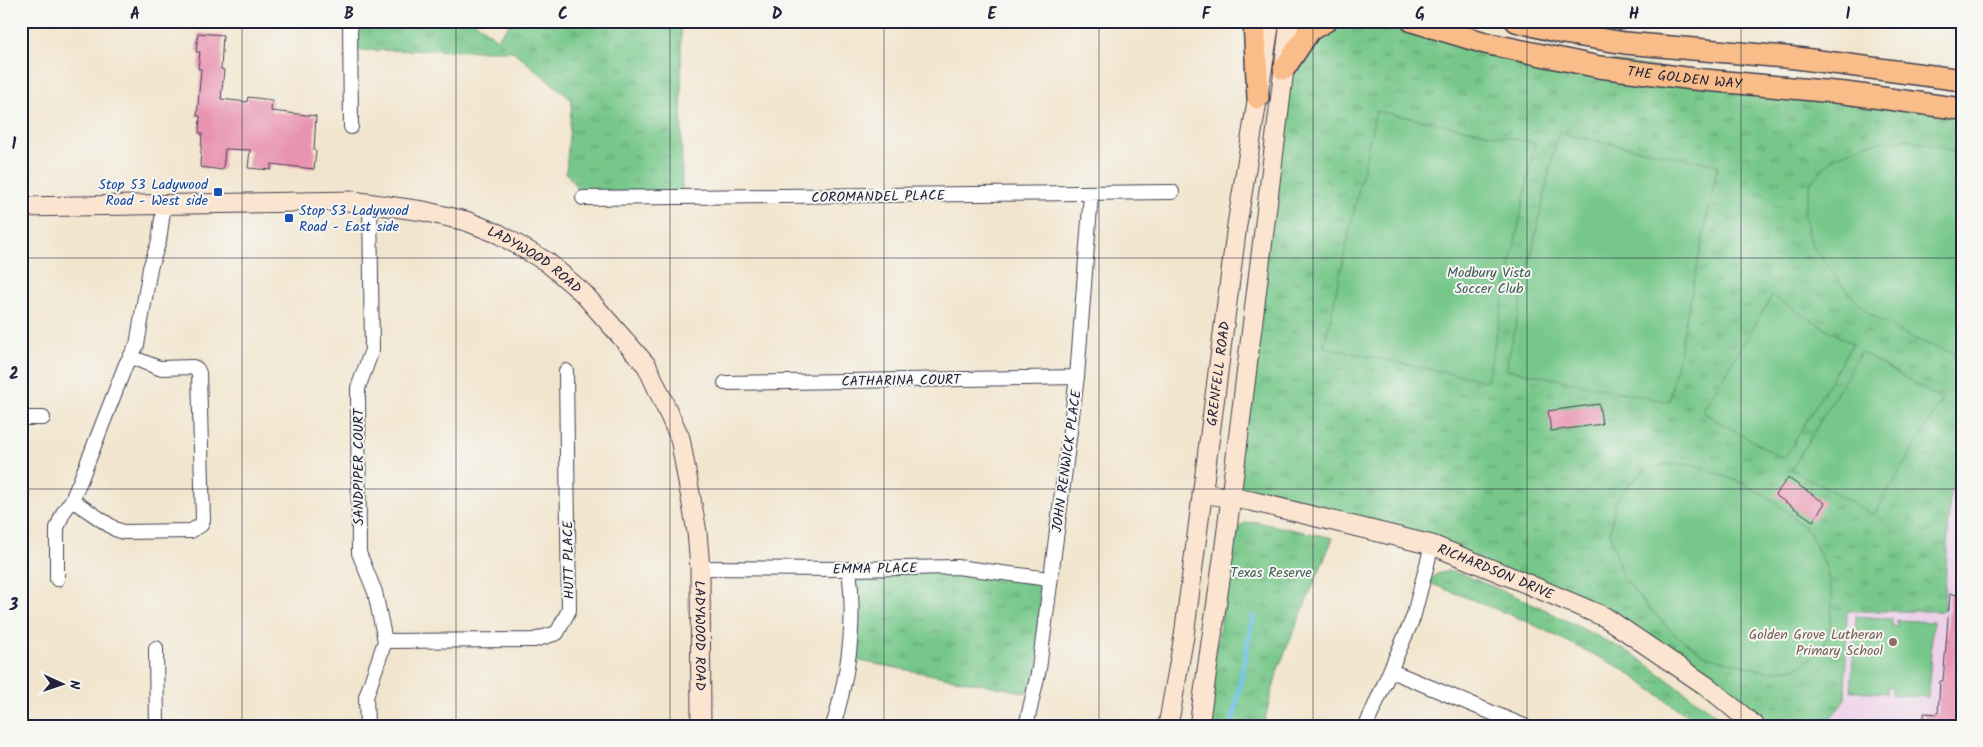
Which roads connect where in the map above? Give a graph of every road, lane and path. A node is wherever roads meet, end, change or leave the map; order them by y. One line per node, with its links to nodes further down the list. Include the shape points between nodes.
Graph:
1 (350, 21): 12 (street)
2 (1254, 21): 10 (main road)
3 (1270, 21): 10 (street, GRENFELL ROAD)
4 (1290, 21): 8 (street, GRENFELL ROAD)
5 (1326, 21): 8 (main road, via 1310,30)
6 (1412, 21): 11 (main road, THE GOLDEN WAY, via 1485,43 1599,67)
7 (1516, 21): 9 (main road, THE GOLDEN WAY, via 1625,43 1796,58)
8 (1284, 70): 26 (street, GRENFELL ROAD)
9 (1962, 80)
10 (1258, 98): 25 (street, GRENFELL ROAD, via 1237,225)
11 (1962, 109)
12 (351, 128)
13 (1172, 192): 14 (street, COROMANDEL PLACE)
14 (1092, 194): 15 (street, COROMANDEL PLACE); 21 (street, JOHN RENWICK PLACE)
15 (583, 198)
16 (164, 204): 17 (street, LADYWOOD ROAD, via 352,201); 18 (street, LADYWOOD ROAD); 19 (street, via 137,345)
17 (370, 204): 29 (street, LADYWOOD ROAD, via 423,211 466,221 499,234 547,262 583,293 647,366 680,438 697,532); 33 (street, SANDPIPER COURT, via 372,350 358,388 359,553 375,592)
18 (21, 207)
19 (131, 357): 27 (street); 27 (street, via 159,368 192,367 200,373 202,525 191,531 123,532)
20 (566, 371): 33 (street, HUTT PLACE, via 568,610 557,633 534,640)
21 (1077, 377): 22 (street, CATHARINA COURT); 32 (street, JOHN RENWICK PLACE)
22 (725, 383)
23 (21, 418): 24 (street)
24 (43, 418)
25 (1202, 493): 26 (street, RICHARDSON DRIVE); 41 (street, GRENFELL ROAD, via 1184,636)
26 (1231, 498): 28 (street, RICHARDSON DRIVE); 42 (street, GRENFELL ROAD)
27 (72, 500): 31 (street, via 58,528)
28 (1432, 545): 35 (street, via 1413,618); 45 (street, RICHARDSON DRIVE, via 1605,617 1708,687)
29 (700, 568): 30 (street, EMMA PLACE); 38 (street, LADYWOOD ROAD)
30 (849, 569): 32 (street, EMMA PLACE, via 956,567); 39 (street, via 853,599 849,659)
31 (57, 579)
32 (1049, 579): 40 (street, JOHN RENWICK PLACE, via 1039,669)
33 (384, 641): 37 (street, SANDPIPER COURT, via 366,697)
34 (156, 648): 36 (street)
35 (1391, 670): 43 (street); 44 (street)
36 (157, 726)
37 (367, 726)
38 (701, 726)
39 (833, 726)
40 (1026, 726)
41 (1168, 726)
42 (1199, 726)
43 (1366, 726)
44 (1524, 726)
45 (1755, 726)

